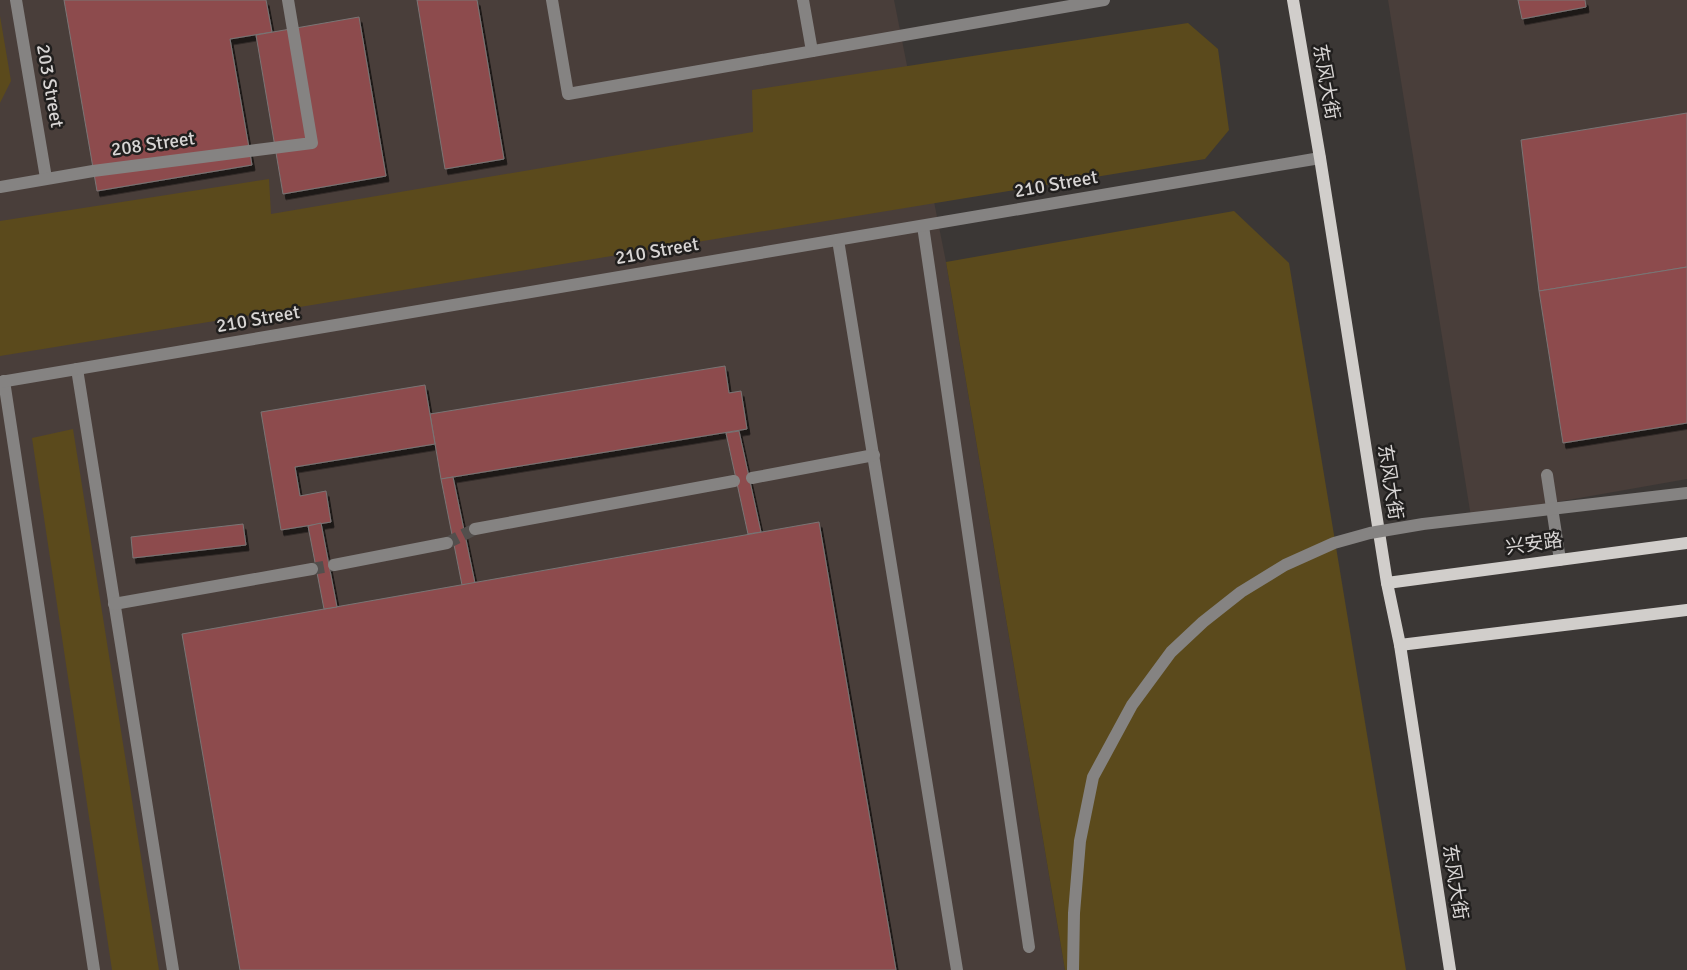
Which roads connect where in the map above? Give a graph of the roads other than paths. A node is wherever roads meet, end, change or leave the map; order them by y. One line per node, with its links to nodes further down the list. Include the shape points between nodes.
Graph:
1 (16, 0): 9 (lane, 203 Street)
2 (288, 0): 9 (lane, 208 Street, via 312,143)
3 (552, 0): 7 (lane, via 568,94)
4 (803, 0): 7 (lane)
5 (1104, 0): 7 (lane)
6 (1293, 0): 8 (main road, 东风大街)
7 (812, 51)
8 (1320, 158): 11 (lane, 210 Street); 26 (main road, 东风大街)
9 (46, 178): 10 (lane, 208 Street)
10 (0, 187)
11 (923, 226): 12 (lane, 210 Street); 30 (lane)
12 (838, 240): 13 (lane, 210 Street); 15 (lane)
13 (77, 369): 14 (lane, 210 Street); 27 (lane)
14 (2, 381): 31 (lane)
15 (874, 455): 17 (lane); 33 (lane)
16 (1547, 475): 23 (lane)
17 (752, 478)
18 (734, 481): 20 (lane)
19 (1687, 493): 34 (lane, bridge, via 1370,533 1334,543 1285,565 1241,592 1202,622 1171,652 1132,705 1093,777 1080,841)
20 (475, 529)
21 (447, 543): 24 (lane)
22 (1687, 543): 23 (main road, 兴安路)
23 (1560, 560): 26 (main road, 兴安路)
24 (334, 565)
25 (312, 569): 27 (lane)
26 (1387, 583): 29 (main road, 东风大街)
27 (114, 604): 32 (lane)
28 (1687, 610): 29 (main road)
29 (1400, 645): 35 (main road, 东风大街)
30 (1029, 947)
31 (94, 970)
32 (173, 970)
33 (957, 970)
34 (1073, 970)
35 (1450, 970)

